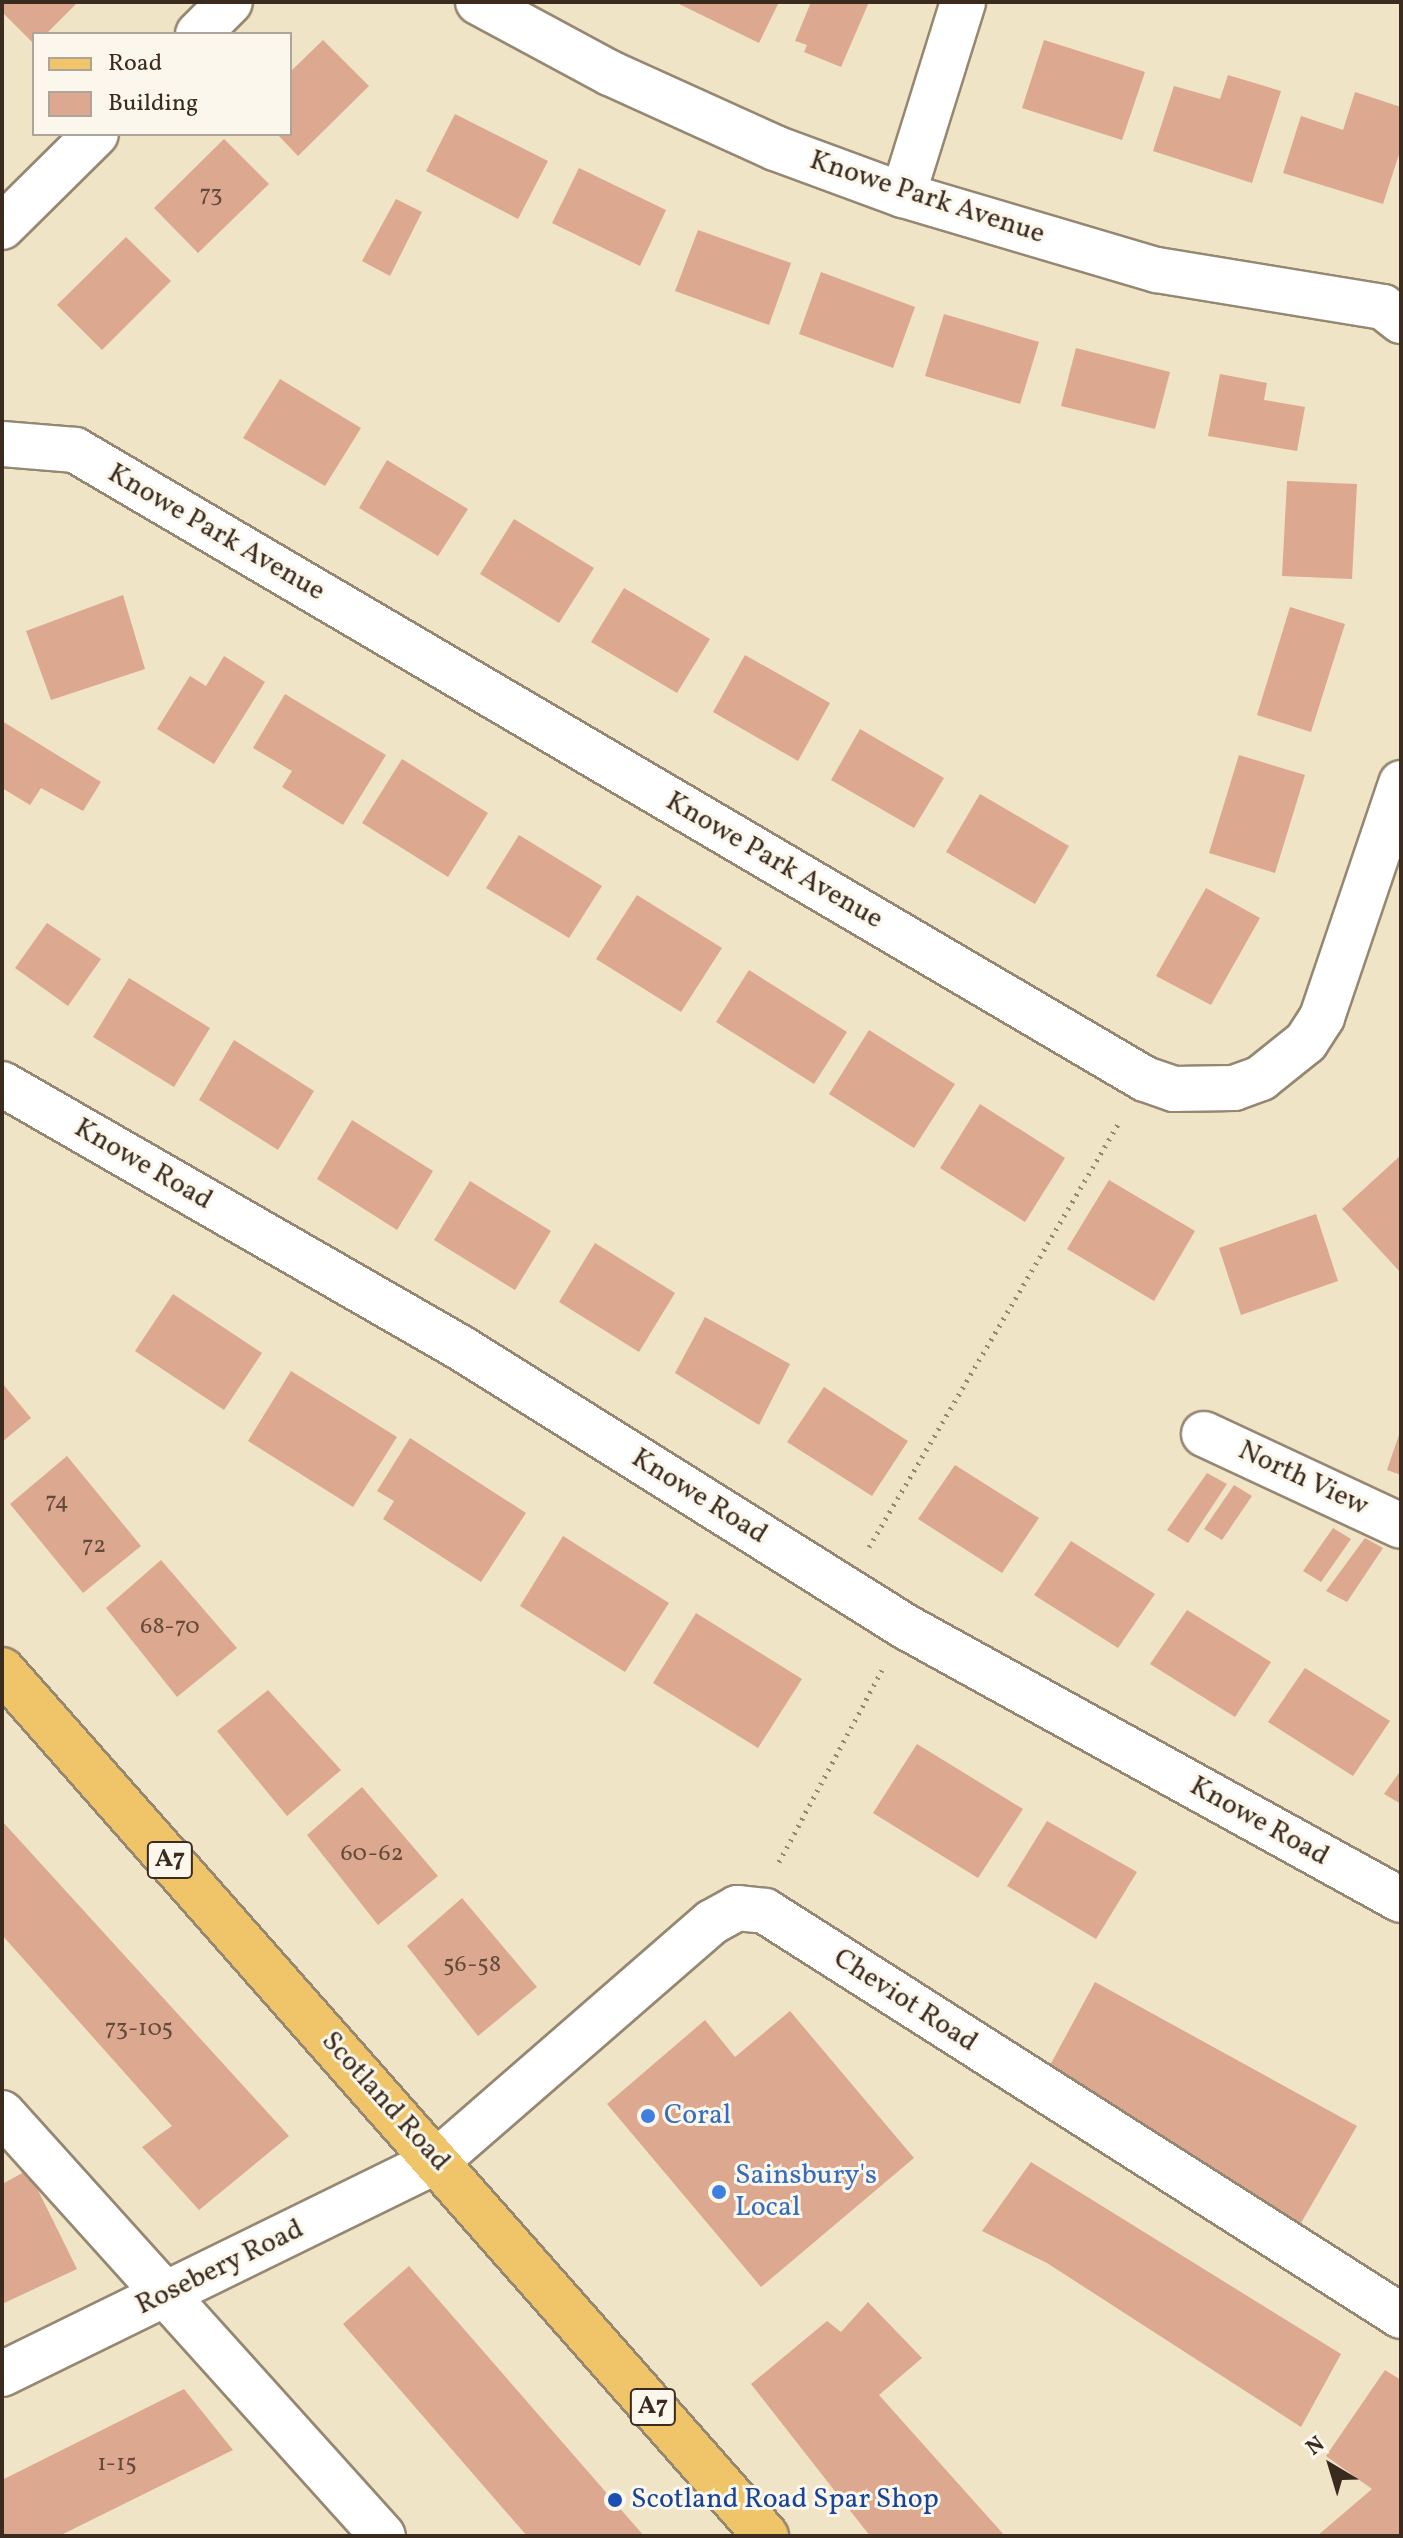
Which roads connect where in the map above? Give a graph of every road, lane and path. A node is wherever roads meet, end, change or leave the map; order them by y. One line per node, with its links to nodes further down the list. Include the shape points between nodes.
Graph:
1 (230, 2): 4 (street)
2 (478, 2): 6 (street, Knowe Park Avenue, via 610,73 775,148)
3 (963, 2): 6 (street)
4 (200, 32)
5 (94, 136): 7 (street)
6 (903, 195): 8 (street, Knowe Park Avenue, via 1157,270 1383,307)
7 (2, 227)
8 (1401, 321)
9 (2, 444): 11 (street, Knowe Park Avenue, via 75,450)
10 (1401, 783): 11 (street, Knowe Park Avenue, via 1322,1017 1306,1042 1261,1078 1234,1088 1204,1092)
11 (1145, 1079): 15 (path)
12 (2, 1084): 15 (street, Knowe Road, via 461,1348)
13 (1204, 1434): 14 (street, North View)
14 (1401, 1526)
15 (844, 1589): 16 (street, Knowe Road)
16 (906, 1627): 18 (street, Knowe Road); 19 (path, via 767,1885)
17 (2, 1670): 21 (main road, Scotland Road / A7)
18 (1401, 1900)
19 (765, 1911): 21 (street, via 737,1908 712,1922); 23 (street, Cheviot Road)
20 (2, 2113): 22 (street)
21 (437, 2161): 22 (street, Rosebery Road); 26 (main road, Scotland Road / A7)
22 (163, 2297): 24 (street, Rosebery Road); 25 (street)
23 (1401, 2316)
24 (2, 2374)
25 (380, 2535)
26 (766, 2536)

